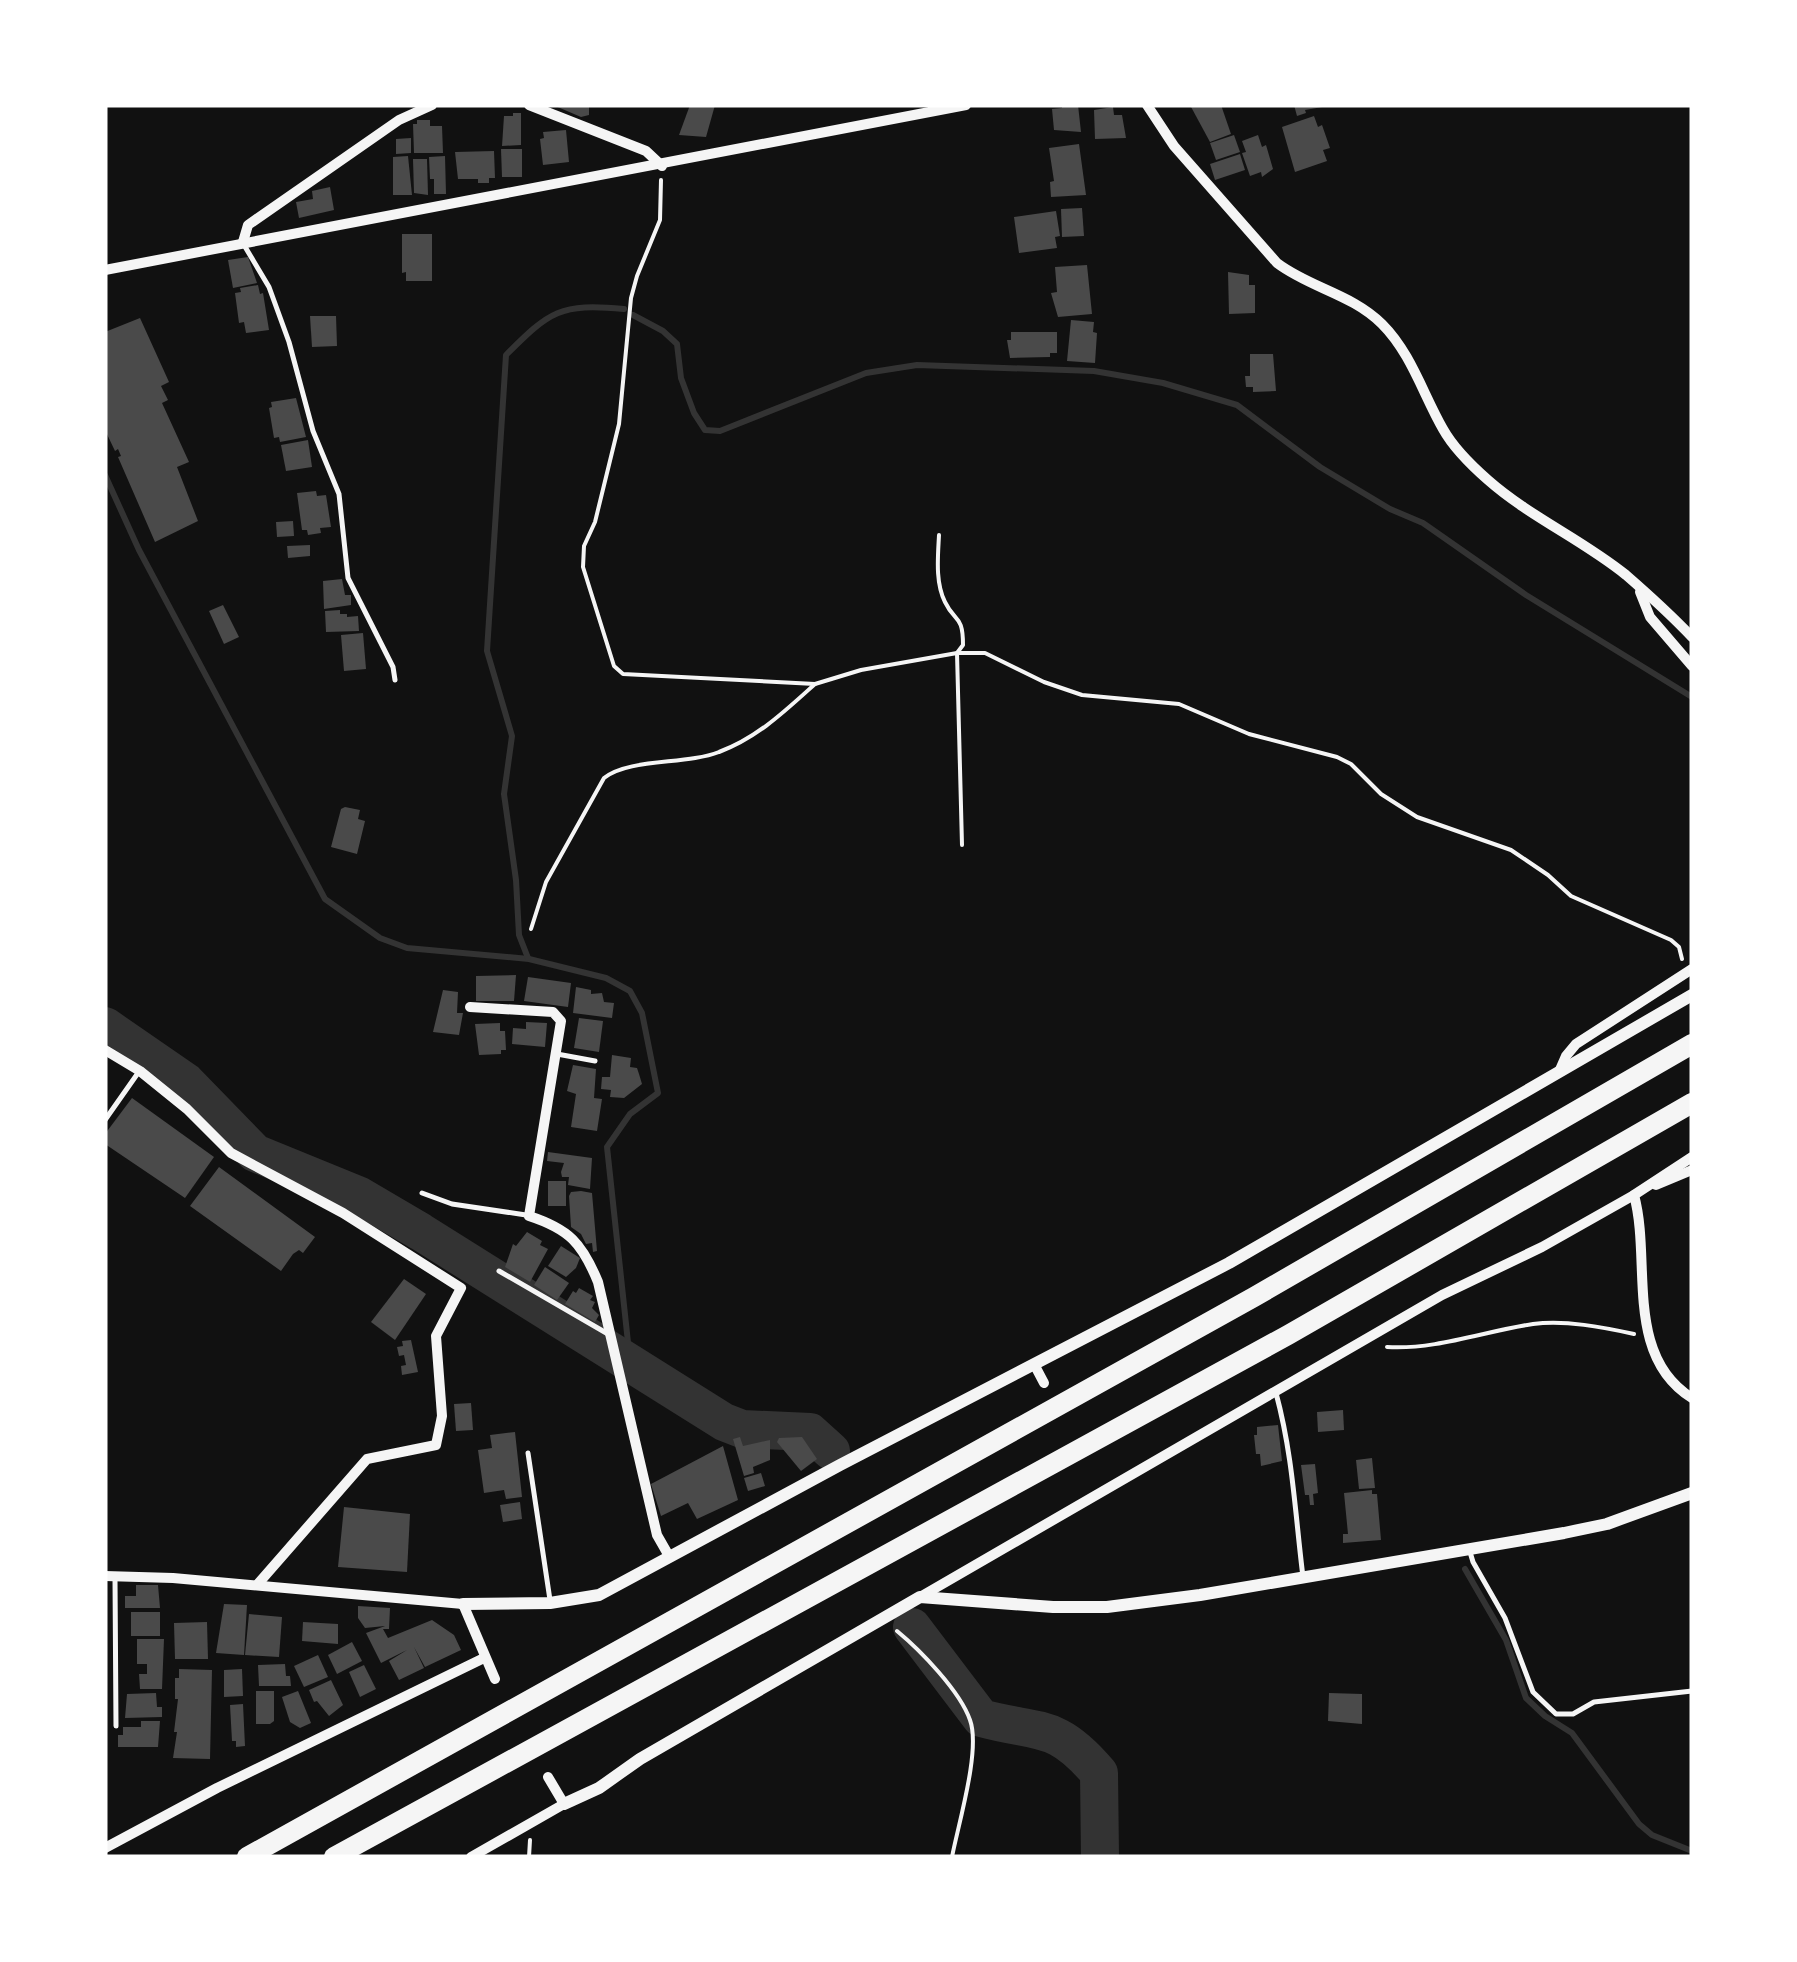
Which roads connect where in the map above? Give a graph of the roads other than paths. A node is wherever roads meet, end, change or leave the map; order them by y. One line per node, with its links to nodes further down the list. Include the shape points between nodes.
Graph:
1 (432, 105): 6 (street, via 399,120 248,225)
2 (529, 105): 5 (street, via 646,151)
3 (966, 105): 5 (street)
4 (1147, 105): 8 (street, via 1174,146 1277,264 1359,304 1384,326 1444,433 1487,480)
5 (662, 166): 6 (street)
6 (242, 242): 7 (street); 11 (lane, via 289,342 313,430 340,494 348,578)
7 (105, 270)
8 (1640, 591): 9 (street); 10 (street, via 1650,617)
9 (1692, 638)
10 (1692, 666)
11 (395, 680)
12 (1692, 969): 20 (street, via 1576,1044)
13 (1692, 995): 20 (street)
14 (470, 1007): 17 (street, via 553,1012 561,1021)
15 (1692, 1044): 53 (highway, via 1254,1297)
16 (105, 1050): 19 (street)
17 (557, 1054): 18 (lane); 27 (street)
18 (596, 1060)
19 (140, 1071): 22 (lane); 42 (street, via 231,1152 461,1288 436,1336 442,1416 436,1445 367,1459)
20 (1559, 1072): 30 (street, via 1229,1263)
21 (1692, 1103): 54 (highway, via 1305,1325)
22 (105, 1120)
23 (1692, 1157): 25 (street)
24 (1692, 1170): 25 (street)
25 (1639, 1192): 32 (street, via 1442,1295); 33 (street, via 1648,1338 1664,1370)
26 (422, 1193): 27 (lane)
27 (529, 1216): 29 (street, via 562,1228 580,1248 598,1282)
28 (499, 1271): 29 (lane)
29 (612, 1340): 39 (street, via 657,1536)
30 (1034, 1364): 31 (street); 39 (street)
31 (1044, 1383)
32 (1276, 1393): 36 (street); 41 (lane, via 1288,1435)
33 (1692, 1398)
34 (528, 1454): 44 (lane)
35 (1094, 1479): 36 (street)
36 (1101, 1492): 43 (street)
37 (1692, 1493): 38 (street, via 1607,1524)
38 (1470, 1550): 41 (street); 48 (lane, via 1532,1692 1556,1714 1594,1702)
39 (668, 1556): 44 (street, via 598,1595)
40 (110, 1576): 42 (street); 49 (lane)
41 (1304, 1577): 43 (street, via 1107,1607)
42 (257, 1584): 45 (street)
43 (920, 1596): 51 (street)
44 (550, 1603): 45 (street)
45 (463, 1604): 46 (street)
46 (484, 1658): 47 (street); 52 (street, via 218,1788)
47 (495, 1679)
48 (1692, 1691)
49 (116, 1726)
50 (548, 1778): 51 (street)
51 (564, 1804): 55 (street)
52 (108, 1851)
53 (247, 1857)
54 (334, 1857)
55 (470, 1857)

